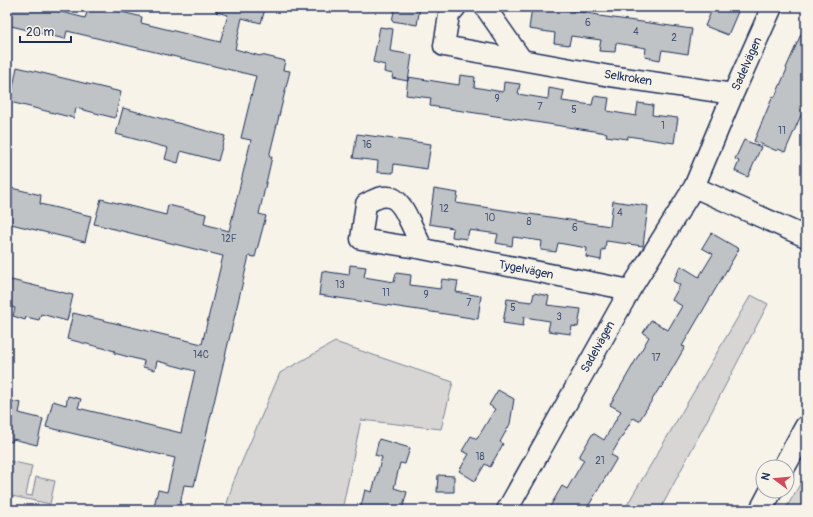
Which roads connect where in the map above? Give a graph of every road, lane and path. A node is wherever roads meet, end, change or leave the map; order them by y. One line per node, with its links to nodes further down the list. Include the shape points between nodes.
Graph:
1 (456, 7): 4 (street, Selkroken, via 449,15 444,46)
2 (485, 7): 4 (street)
3 (772, 7): 5 (street, Sadelvägen)
4 (522, 60): 5 (street, Selkroken)
5 (733, 94): 6 (street, Sadelvägen)
6 (694, 187): 7 (street); 9 (street, Sadelvägen)
7 (806, 237)
8 (423, 249): 9 (street, Tygelvägen)
9 (630, 290): 13 (street, Sadelvägen)
10 (806, 427): 11 (street)
11 (788, 459)
12 (767, 499): 14 (street)
13 (507, 510)
14 (761, 510)

